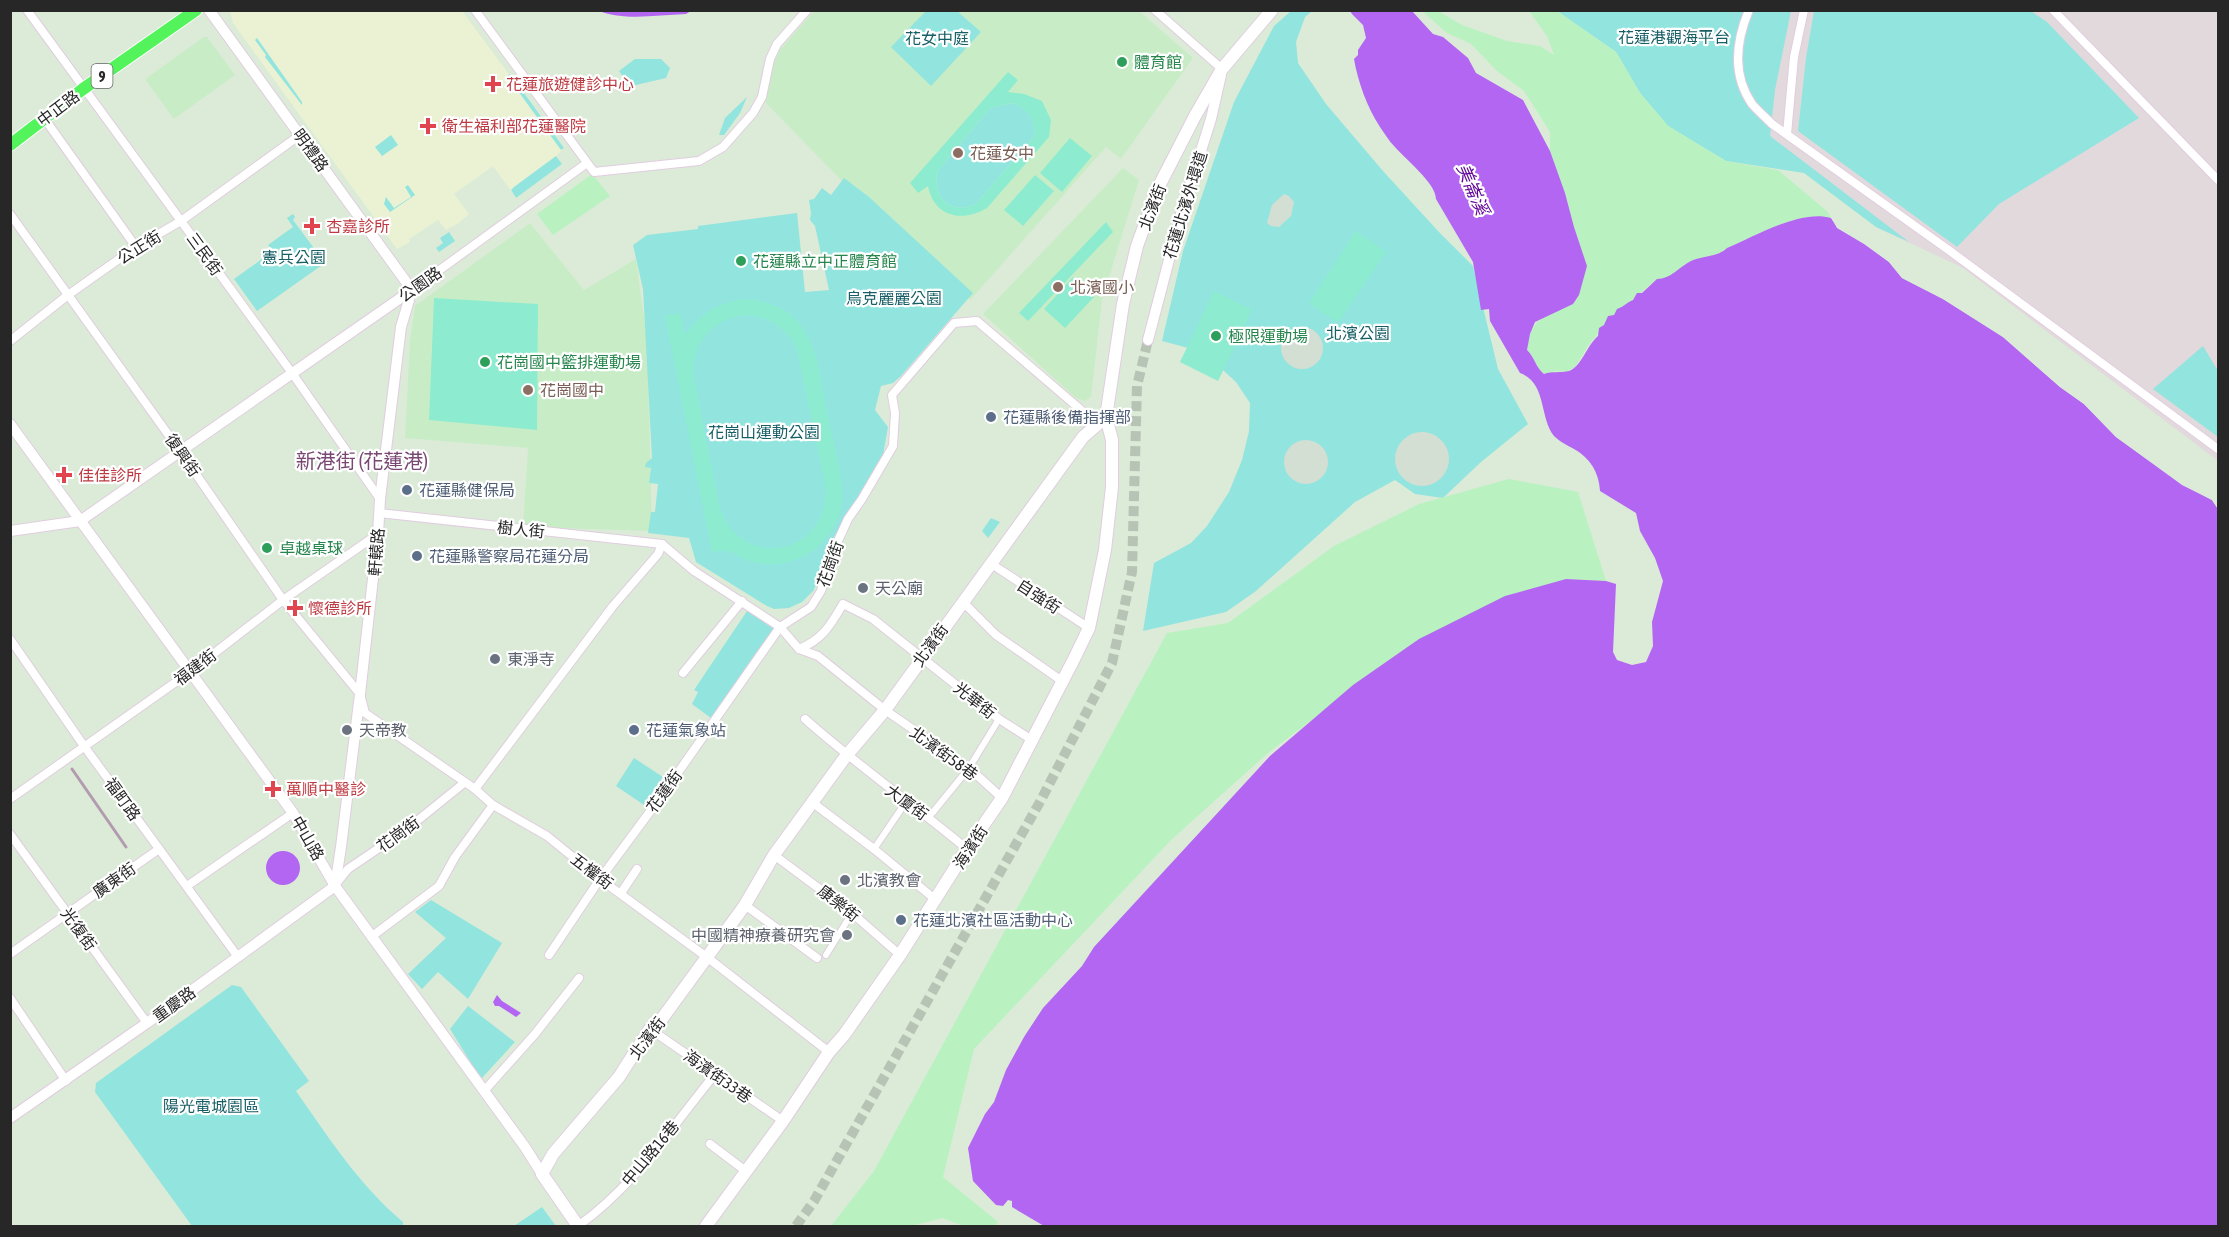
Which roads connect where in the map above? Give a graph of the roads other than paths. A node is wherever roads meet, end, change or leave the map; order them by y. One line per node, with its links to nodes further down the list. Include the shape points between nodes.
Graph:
1 (27, 10): 12 (street, 三民街)
2 (196, 10): 12 (main road, 中正路 / 9)
3 (209, 10): 15 (street, 明禮路)
4 (475, 10): 17 (street)
5 (807, 10): 17 (street, via 777,44 762,97 723,147 699,161 594,172)
6 (1155, 10): 11 (street)
7 (1272, 10): 11 (main road, 北濱街)
8 (1749, 10): 14 (street, via 1740,33 1737,58 1741,81 1752,104)
9 (1804, 10): 14 (street, via 1794,57)
10 (2053, 10): 18 (street)
11 (1222, 69): 24 (street, 花蓮北濱外環道); 27 (main road, 北濱街, via 1158,188 1137,246 1123,304)
12 (83, 89): 13 (main road, 中正路 / 9); 20 (street, 三民街)
13 (44, 118): 16 (main road, 中正路 / 9); 21 (street)
14 (1787, 134): 29 (street)
15 (300, 135): 20 (street, 公正街); 22 (street, 明禮路)
16 (10, 144)
17 (587, 164): 22 (street, 公園路)
18 (2218, 180)
19 (10, 214): 23 (street, 復興街)
20 (181, 221): 21 (street, 公正街); 26 (street, 三民街)
21 (136, 246): 23 (street, 公正街)
22 (412, 290): 26 (street, 公園路); 31 (street, 軒轅路, via 401,327)
23 (68, 296): 25 (street, 公正街); 30 (street, 復興街)
24 (1148, 340)
25 (10, 341)
26 (292, 372): 30 (street, 公園路); 31 (street, 三民街)
27 (1106, 417): 37 (main road, 北濱街, via 1083,437); 41 (street, 花崗街, via 1087,415 977,321 954,323 892,395 893,446 848,519 821,591 811,607); 42 (main road, 海濱街, via 1112,440 1112,487 1105,550)
28 (10, 424): 33 (street, 中山路)
29 (2218, 449)
30 (180, 451): 33 (street, 公園路); 38 (street, 復興街)
31 (380, 499): 32 (street, 軒轅路)
32 (379, 513): 35 (street, 軒轅路); 36 (street, 樹人街)
33 (80, 521): 34 (street); 46 (street, 中山路)
34 (10, 531)
35 (378, 534): 38 (street, 福建街); 49 (street, 軒轅路)
36 (663, 544): 39 (street, via 694,571); 58 (street)
37 (990, 563): 40 (main road, 北濱街); 42 (street, 自強街)
38 (283, 600): 46 (street, 福建街); 49 (street, 復興街)
39 (742, 601): 41 (street); 47 (street)
40 (962, 601): 45 (main road, 北濱街); 48 (street, via 996,635)
41 (780, 627): 44 (street); 72 (street, 花蓮街)
42 (1089, 628): 48 (main road, 海濱街)
43 (11, 640): 54 (street, 福町路)
44 (799, 649): 45 (street, 光華街, via 822,635 843,604 864,613); 50 (street, 北濱街58巷, via 818,656)
45 (921, 658): 50 (main road, 北濱街); 52 (street, 光華街)
46 (190, 672): 54 (street, 福建街); 64 (street, 中山路)
47 (682, 673)
48 (1062, 681): 53 (main road, 海濱街)
49 (360, 694): 57 (street, 五權街, via 365,713); 74 (street, 軒轅路)
50 (885, 710): 55 (main road, 北濱街); 56 (street, 北濱街58巷)
51 (805, 719): 55 (street, 大廈街)
52 (999, 719): 53 (street, 光華街); 56 (street)
53 (1032, 740): 59 (main road, 海濱街)
54 (84, 746): 60 (street, 福建街); 67 (street, 福町路)
55 (846, 756): 61 (street, 大廈街); 62 (main road, 北濱街)
56 (969, 768): 59 (street, 北濱街58巷); 65 (street)
57 (464, 783): 58 (street, 五權街); 74 (street, 花崗街, via 407,829 348,869)
58 (475, 789): 63 (street, 五權街)
59 (1002, 798): 69 (main road, 海濱街)
60 (10, 799)
61 (906, 802): 65 (street, 大廈街); 68 (street)
62 (813, 803): 68 (street); 70 (main road, 北濱街)
63 (493, 805): 72 (street, 五權街, via 547,836); 80 (street, via 439,886)
64 (293, 813): 73 (street); 74 (street, 中山路)
65 (929, 817): 69 (street, 大廈街)
66 (10, 834): 78 (street, 光復街)
67 (159, 849): 73 (street, 福町路); 78 (street, 廣東街)
68 (874, 849): 76 (street)
69 (967, 849): 76 (main road, 海濱街)
70 (774, 855): 77 (main road, 北濱街); 79 (street, 康樂街)
71 (637, 869): 75 (street)
72 (600, 879): 75 (street, 五權街); 82 (street, 花蓮街)
73 (187, 886): 85 (street, 福町路)
74 (335, 886): 80 (street, 中山路); 85 (street, 重慶路)
75 (621, 893): 86 (street, 五權街)
76 (936, 900): 83 (main road, 海濱街)
77 (745, 905): 84 (street); 86 (main road, 北濱街)
78 (67, 912): 81 (street, 廣東街); 89 (street, 光復街)
79 (852, 913): 83 (street, 康樂街); 84 (street)
80 (371, 937): 94 (street, 中山路)
81 (10, 954)
82 (549, 955)
83 (900, 955): 91 (main road, 海濱街)
84 (821, 956)
85 (238, 957): 89 (street, 重慶路)
86 (708, 958): 90 (main road, 北濱街); 91 (street, 五權街)
87 (579, 978): 94 (street)
88 (10, 998): 93 (street)
89 (147, 1023): 93 (street, 重慶路)
90 (653, 1031): 92 (street, 海濱街33巷); 99 (main road, 北濱街, via 649,1030 619,1077 553,1154)
91 (829, 1052): 96 (main road, 海濱街)
92 (716, 1073): 96 (street, 海濱街33巷); 100 (street, 中山路16巷, via 649,1160 600,1210)
93 (66, 1080): 95 (street, 重慶路)
94 (484, 1091): 99 (street, 中山路)
95 (10, 1118)
96 (783, 1121): 98 (main road, 海濱街)
97 (710, 1144): 98 (street)
98 (747, 1172): 101 (main road, 海濱街)
99 (542, 1174): 100 (main road, 中山路)
100 (578, 1226)
101 (706, 1227)

